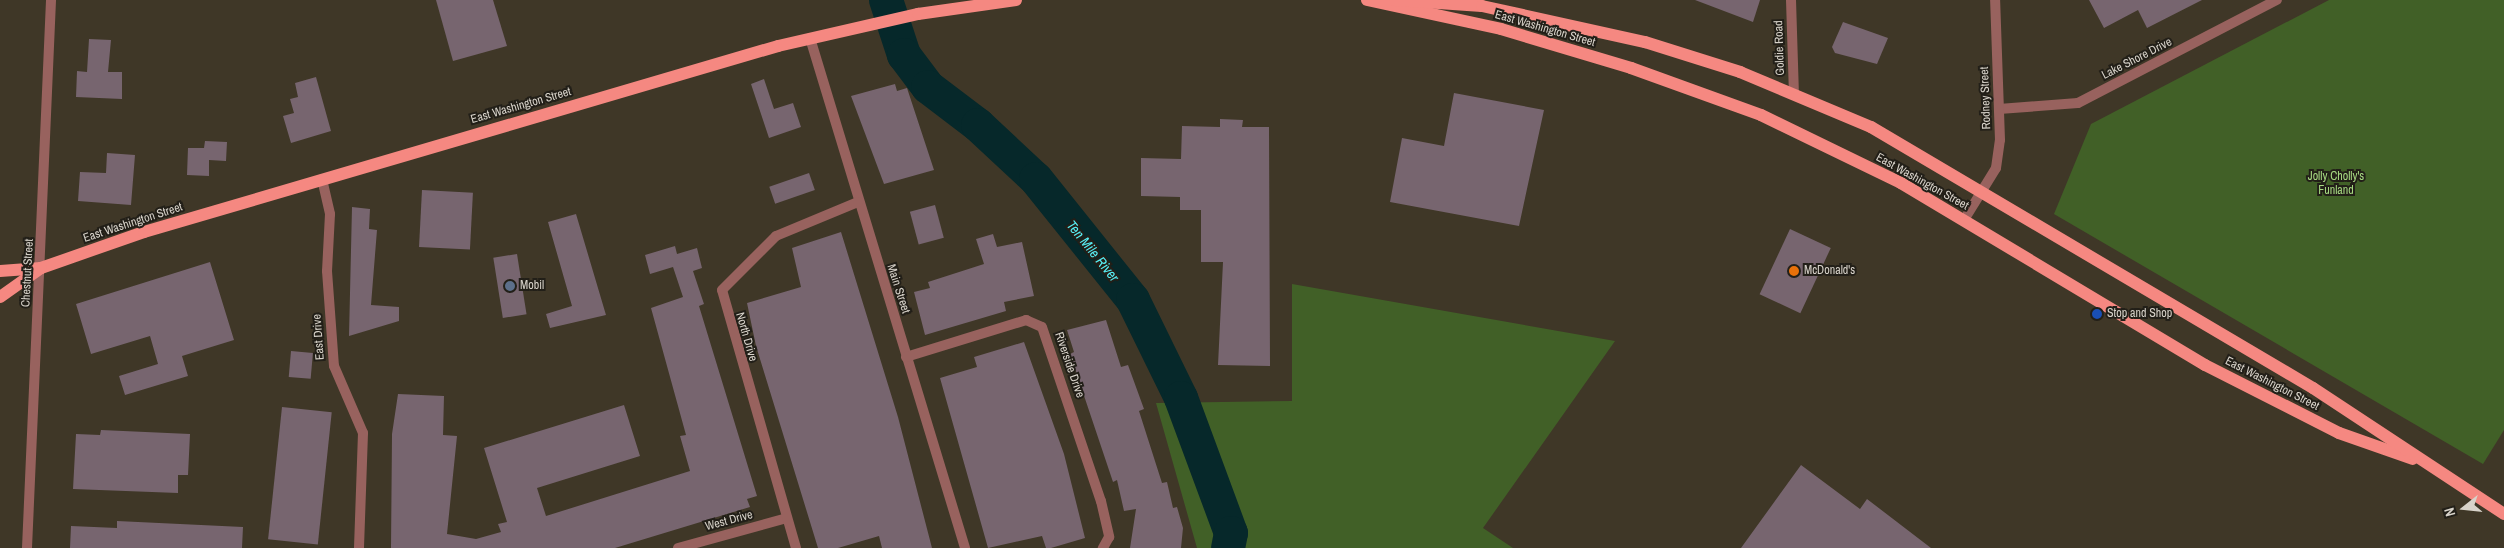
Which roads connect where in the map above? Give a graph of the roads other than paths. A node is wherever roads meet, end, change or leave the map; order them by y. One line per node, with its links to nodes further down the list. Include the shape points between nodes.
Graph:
1 (51, 0): 15 (street, Chestnut Street)
2 (1016, 0): 8 (main road, East Washington Street, via 918,14)
3 (1367, 0): 14 (main road, East Washington Street, via 1501,29 1631,68 1761,115 1901,183)
4 (1395, 0): 9 (main road, East Washington Street, via 1482,6 1645,42 1740,72)
5 (1791, 0): 9 (street, Goldie Road)
6 (1995, 0): 10 (street, Rodney Street)
7 (2277, 0): 10 (street, Lake Shore Drive, via 2078,103)
8 (810, 38): 11 (main road, East Washington Street); 13 (street, Main Street)
9 (1794, 94): 12 (main road, East Washington Street, via 1871,127)
10 (1999, 109): 12 (street, Rodney Street, via 1996,168)
11 (322, 178): 15 (main road, East Washington Street); 23 (street, East Drive, via 330,214 327,271 334,366 363,433)
12 (1983, 192): 14 (street, Rodney Street); 19 (main road, East Washington Street, via 2313,388)
13 (858, 202): 18 (street, Main Street); 21 (street, North Drive, via 776,236 722,290 726,316)
14 (1964, 220): 19 (main road, East Washington Street, via 2205,365 2339,433)
15 (41, 268): 16 (main road, East Washington Street); 17 (main road, East Washington Street); 22 (street, Chestnut Street)
16 (0, 271)
17 (0, 297)
18 (906, 357): 26 (street, Main Street); 27 (street, Riverside Drive, via 1026,320 1042,327 1101,501 1109,537)
19 (2431, 466): 20 (main road, East Washington Street)
20 (2504, 514)
21 (787, 518): 24 (street, West Drive); 25 (street, North Drive)
22 (27, 548)
23 (359, 548)
24 (678, 548)
25 (796, 548)
26 (965, 548)
27 (1104, 548)

